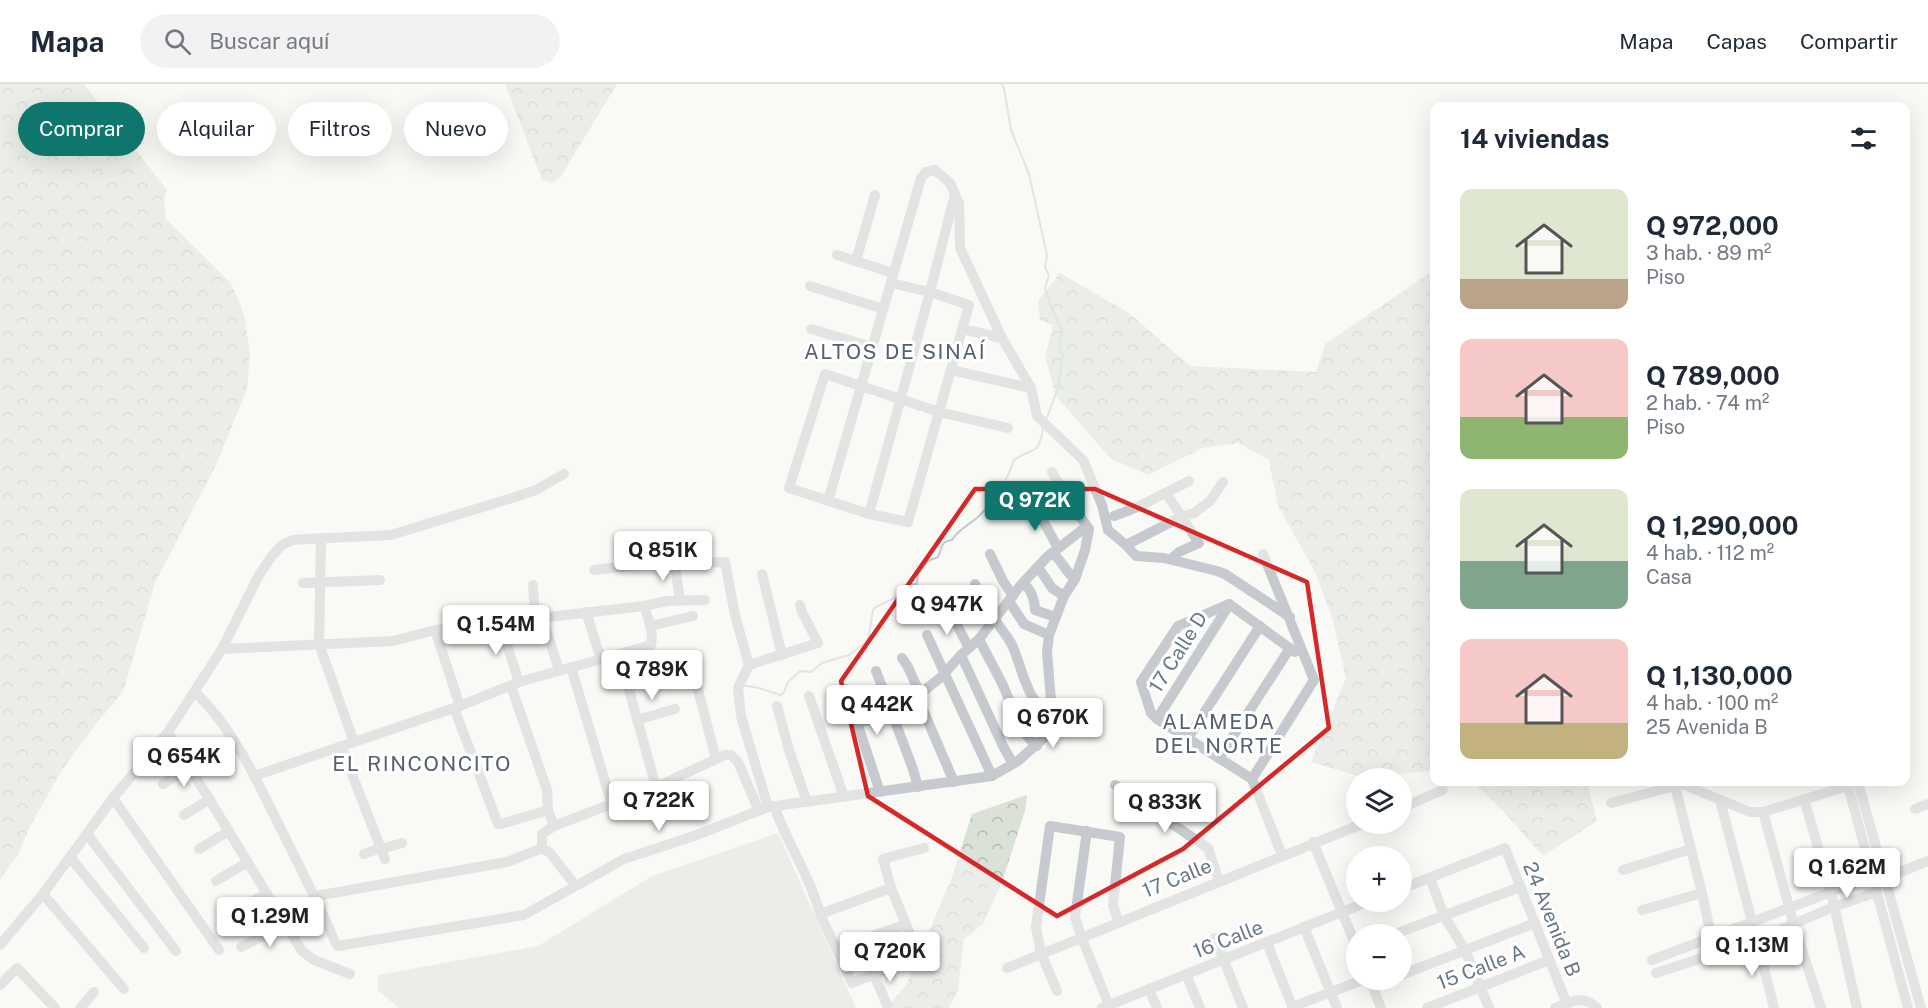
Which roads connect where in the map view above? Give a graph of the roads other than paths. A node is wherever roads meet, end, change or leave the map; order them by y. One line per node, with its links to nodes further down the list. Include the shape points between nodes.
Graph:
1 (955, 194): 5 (street, via 950,183 935,170 921,178); 7 (street); 11 (street, via 959,203 960,248)
2 (875, 195): 4 (street)
3 (837, 255): 4 (street)
4 (856, 261): 5 (street)
5 (892, 278): 7 (street); 8 (street)
6 (810, 286): 8 (street)
7 (930, 292): 10 (street, via 969,305); 16 (street)
8 (883, 309): 12 (street)
9 (811, 329): 12 (street)
10 (962, 329): 11 (street); 13 (street)
11 (1002, 338): 15 (street)
12 (872, 347): 14 (street)
13 (951, 370): 15 (street); 17 (street)
14 (861, 386): 16 (street); 25 (street); 25 (street, via 825,374 789,488)
15 (1031, 388): 23 (street, via 1037,416 1083,460)
16 (901, 399): 17 (street); 27 (street)
17 (939, 412): 18 (street); 27 (street, via 908,522)
18 (1008, 429)
19 (1052, 472): 30 (street)
20 (564, 474): 31 (street, via 536,490 391,534)
21 (1189, 481): 24 (street)
22 (1222, 482): 29 (street, via 1210,501)
23 (1095, 491): 28 (street, via 1100,488); 32 (street, via 1108,530)
24 (1166, 493): 28 (street); 29 (street)
25 (828, 501): 27 (street)
26 (1034, 504): 33 (street)
27 (869, 514)
28 (1114, 516): 32 (street)
29 (1182, 517): 32 (street); 36 (street, via 1198,543)
30 (1089, 529): 33 (street); 41 (street)
31 (321, 538): 43 (street); 71 (street, via 294,540 282,545 272,556)
32 (1118, 538): 36 (street, via 1136,556)
33 (1055, 550): 38 (street); 41 (street)
34 (990, 554): 49 (street)
35 (1263, 554): 60 (street)
36 (1171, 559): 60 (street, via 1225,574)
37 (674, 560): 39 (street); 50 (street); 79 (street, via 725,562)
38 (1038, 567): 46 (street); 48 (street, via 1052,588)
39 (594, 570)
40 (762, 574): 74 (street)
41 (1075, 579): 48 (street)
42 (380, 580): 43 (street)
43 (320, 582): 44 (street); 69 (street)
44 (303, 583)
45 (975, 584): 62 (street)
46 (1023, 584): 49 (street); 59 (street, via 1030,591 1035,610)
47 (533, 585): 58 (street)
48 (1064, 596): 59 (street)
49 (1011, 598): 62 (street); 66 (street, via 1024,624)
50 (680, 600): 51 (street); 54 (street)
51 (705, 600)
52 (800, 604): 74 (street, via 818,643)
53 (1229, 604): 64 (street); 96 (street, 17 Calle D); 96 (street, via 1178,626 1141,682 1151,713)
54 (644, 606): 56 (street); 63 (street)
55 (949, 610): 72 (street)
56 (586, 612): 58 (street); 76 (street)
57 (693, 616): 63 (street)
58 (538, 617): 61 (street); 81 (street)
59 (1055, 617): 66 (street)
60 (1290, 617): 78 (street)
61 (500, 621): 65 (street); 85 (street)
62 (993, 622): 68 (street); 95 (street, via 1011,644 1037,704)
63 (650, 626): 73 (street, via 651,645)
64 (1260, 626): 70 (street); 100 (street)
65 (435, 630): 69 (street, via 393,641); 92 (street)
66 (1048, 634): 95 (street)
67 (927, 635): 83 (street)
68 (979, 639): 72 (street); 103 (street, via 1019,725)
69 (319, 644): 71 (street); 101 (street)
70 (1290, 648): 78 (street); 104 (street)
71 (222, 650): 88 (street)
72 (965, 651): 83 (street); 106 (street)
73 (619, 654): 76 (street); 86 (street)
74 (782, 655): 79 (street)
75 (902, 658): 89 (street)
76 (601, 659): 80 (street)
77 (690, 659): 105 (street)
78 (1306, 660): 110 (street, via 1314,680)
79 (749, 665): 134 (street, via 738,688 741,716)
80 (571, 668): 81 (street); 133 (street)
81 (559, 670): 85 (street)
82 (876, 671): 94 (street)
83 (944, 674): 89 (street); 109 (street)
84 (666, 676): 86 (street)
85 (515, 684): 92 (street); 136 (street, via 547,790)
86 (628, 687): 97 (street)
87 (846, 689): 98 (street)
88 (195, 692): 99 (street); 108 (street, via 226,729)
89 (918, 695): 94 (street); 111 (street)
90 (809, 696): 124 (street)
91 (777, 706): 129 (street)
92 (457, 707): 101 (street); 136 (street, via 498,824)
93 (675, 709): 97 (street)
94 (892, 711): 98 (street); 121 (street)
95 (1052, 713): 103 (street, via 1047,735)
96 (1157, 719): 100 (street)
97 (637, 720): 120 (street)
98 (857, 723): 123 (street)
99 (168, 732): 107 (street); 125 (street)
100 (1188, 738): 104 (street)
101 (354, 742): 102 (street)
102 (341, 746): 108 (street); 150 (street)
103 (1037, 746): 106 (street)
104 (1220, 758): 110 (street)
105 (716, 759): 120 (street); 134 (street, via 725,755 735,757)
106 (1013, 764): 109 (street)
107 (190, 767): 112 (street); 127 (street)
108 (254, 776): 171 (street)
109 (992, 776): 111 (street)
110 (1252, 779): 152 (street)
111 (954, 782): 121 (street)
112 (163, 784)
113 (1115, 785): 161 (street, via 1208,848)
114 (1665, 786): 131 (street)
115 (1676, 786): 149 (street)
116 (1683, 786): 128 (street)
117 (1842, 786): 126 (street)
118 (1852, 786): 157 (street)
119 (1852, 786): 159 (street)
120 (656, 787): 133 (street)
121 (918, 787): 123 (street)
122 (1443, 790): 130 (street)
123 (880, 792): 124 (street)
124 (844, 797): 129 (street)
125 (113, 798): 143 (street); 198 (street)
126 (1804, 799): 137 (street); 166 (street)
127 (210, 800): 138 (street); 141 (street)
128 (1722, 800): 137 (street, via 1750,812); 181 (street)
129 (807, 802): 134 (street)
130 (1412, 803)
131 (1611, 803)
132 (1928, 804): 135 (street)
133 (612, 805): 139 (street)
134 (767, 808): 162 (street, via 634,855); 178 (street, via 800,862)
135 (1915, 809)
136 (548, 810): 139 (street)
137 (1763, 812): 173 (street)
138 (184, 815)
139 (554, 826): 146 (street, via 542,834)
140 (1346, 830): 144 (street, 17 Calle)
141 (229, 831): 148 (street); 155 (street)
142 (1087, 831): 180 (street, via 1120,837 1113,905); 189 (street, via 1075,917); 201 (street, via 1050,826 1036,927)
143 (87, 834): 153 (street); 200 (street)
144 (1313, 842): 152 (street, 17 Calle); 176 (street)
145 (402, 843): 150 (street)
146 (542, 848): 162 (street); 171 (street, via 507,862)
147 (924, 848): 165 (street, via 883,860)
148 (198, 849)
149 (1691, 849): 156 (street); 169 (street)
150 (382, 852): 151 (street)
151 (364, 854)
152 (1282, 855): 161 (street, 17 Calle)
153 (70, 857): 170 (street); 196 (street)
154 (1928, 861): 159 (street)
155 (248, 862): 160 (street); 168 (street)
156 (1623, 870)
157 (1873, 876): 166 (street); 167 (street)
158 (1430, 878): 163 (street); 164 (street, 24 Avenida B, via 1505,848); 179 (street)
159 (1885, 878): 240 (street)
160 (216, 880)
161 (1219, 880): 180 (street, 17 Calle)
162 (575, 885): 171 (street, via 524,915 343,946 335,942)
163 (1412, 885)
164 (1520, 887): 179 (street); 182 (street, 24 Avenida B)
165 (891, 888): 178 (street); 184 (street)
166 (1831, 892): 172 (street); 173 (street)
167 (1877, 892): 172 (street); 239 (street)
168 (267, 893): 177 (street); 183 (street)
169 (1702, 893): 175 (street); 190 (street)
170 (43, 894): 194 (street); 215 (street)
171 (316, 896)
172 (1833, 907): 186 (street); 238 (street)
173 (1790, 908): 181 (street); 186 (street)
174 (1346, 910): 176 (street, 16 Calle)
175 (1642, 910)
176 (1342, 911): 185 (street); 187 (street, 16 Calle)
177 (234, 912)
178 (820, 914): 197 (street)
179 (1444, 916): 188 (street); 199 (street)
180 (1118, 921): 189 (street, 17 Calle)
181 (1752, 922): 190 (street)
182 (1535, 923): 199 (street); 204 (street, 24 Avenida B)
183 (286, 924): 195 (street); 209 (street, via 308,956)
184 (906, 924): 197 (street); 211 (street, via 918,956)
185 (1347, 924)
186 (1794, 925): 192 (street); 237 (street)
187 (1304, 927): 193 (street, 16 Calle); 220 (street)
188 (1412, 928)
189 (1081, 936): 201 (street, 17 Calle); 223 (street)
190 (1712, 937): 202 (street); 205 (street)
191 (1215, 938): 203 (street)
192 (1757, 940): 202 (street); 236 (street)
193 (1267, 943): 203 (street, 16 Calle); 224 (street)
194 (0, 945)
195 (241, 947)
196 (144, 948)
197 (837, 949): 211 (street, via 852,983)
198 (219, 950)
199 (1465, 950): 207 (street); 214 (street)
200 (176, 951)
201 (1041, 952): 206 (street, 17 Calle); 218 (street)
202 (1715, 954): 208 (street)
203 (1223, 960): 210 (street, 16 Calle); 229 (street)
204 (1549, 960): 214 (street, 15 Calle A); 221 (street, 24 Avenida B)
205 (1652, 960)
206 (1007, 968)
207 (1412, 971)
208 (1656, 973)
209 (350, 974)
210 (1186, 974): 216 (street, 16 Calle); 228 (street)
211 (874, 975): 222 (street)
212 (0, 985): 225 (street, via 17,968)
213 (1346, 987): 220 (street)
214 (1480, 987): 232 (street, 15 Calle A); 233 (street)
215 (124, 989)
216 (1149, 989): 223 (street, 16 Calle); 227 (street)
217 (1374, 990): 231 (street)
218 (1058, 991)
219 (94, 992): 226 (street)
220 (1330, 993): 224 (street); 230 (street)
221 (1567, 1004): 234 (street); 235 (street, via 1578,999)
222 (888, 1007)
223 (1107, 1007)
224 (1292, 1007)
225 (55, 1008)
226 (80, 1008)
227 (1157, 1008)
228 (1200, 1008)
229 (1243, 1008)
230 (1337, 1008)
231 (1381, 1008)
232 (1427, 1008)
233 (1489, 1008)
234 (1555, 1008)
235 (1596, 1008)
236 (1774, 1008)
237 (1821, 1008)
238 (1857, 1008)
239 (1908, 1008)
240 (1921, 1008)

